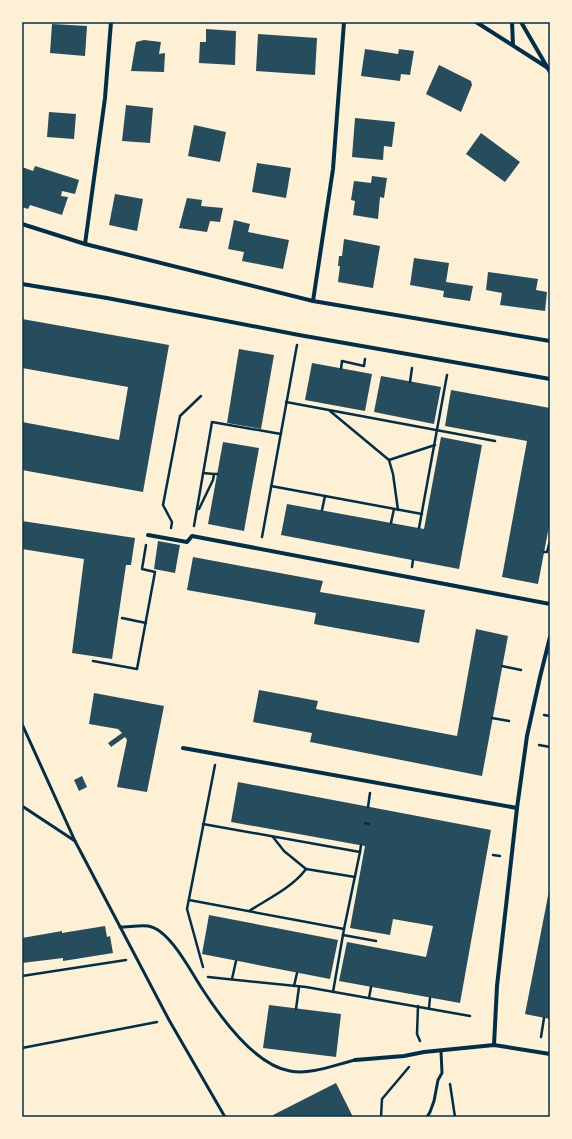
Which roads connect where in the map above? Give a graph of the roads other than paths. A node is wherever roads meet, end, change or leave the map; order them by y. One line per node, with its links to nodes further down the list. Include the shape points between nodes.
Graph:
1 (111, 22): 9 (street, via 105,98)
2 (344, 22): 11 (street, via 333,169)
3 (476, 22): 6 (street)
4 (512, 22): 6 (street)
5 (522, 22): 7 (street)
6 (513, 45): 7 (street)
7 (549, 69)
8 (22, 224): 9 (street)
9 (85, 244): 11 (street)
10 (22, 284): 13 (street)
11 (313, 301): 12 (street)
12 (550, 341)
13 (550, 379)
14 (148, 535): 15 (street, via 187,542 192,536)
15 (550, 604)
16 (550, 637): 20 (street, via 528,736)
17 (22, 724): 21 (lane)
18 (183, 748): 20 (street)
19 (22, 806): 21 (lane)
20 (517, 808): 23 (street, via 497,986)
21 (75, 841): 22 (lane)
22 (120, 927): 26 (lane, via 148,926 166,937 178,950 212,1005 237,1036 271,1064 289,1071 307,1072); 27 (lane, via 169,1020)
23 (494, 1045): 24 (street); 25 (street)
24 (441, 1050): 26 (street); 28 (lane, via 442,1073)
25 (550, 1054)
26 (355, 1060)
27 (225, 1117)
28 (427, 1117)

